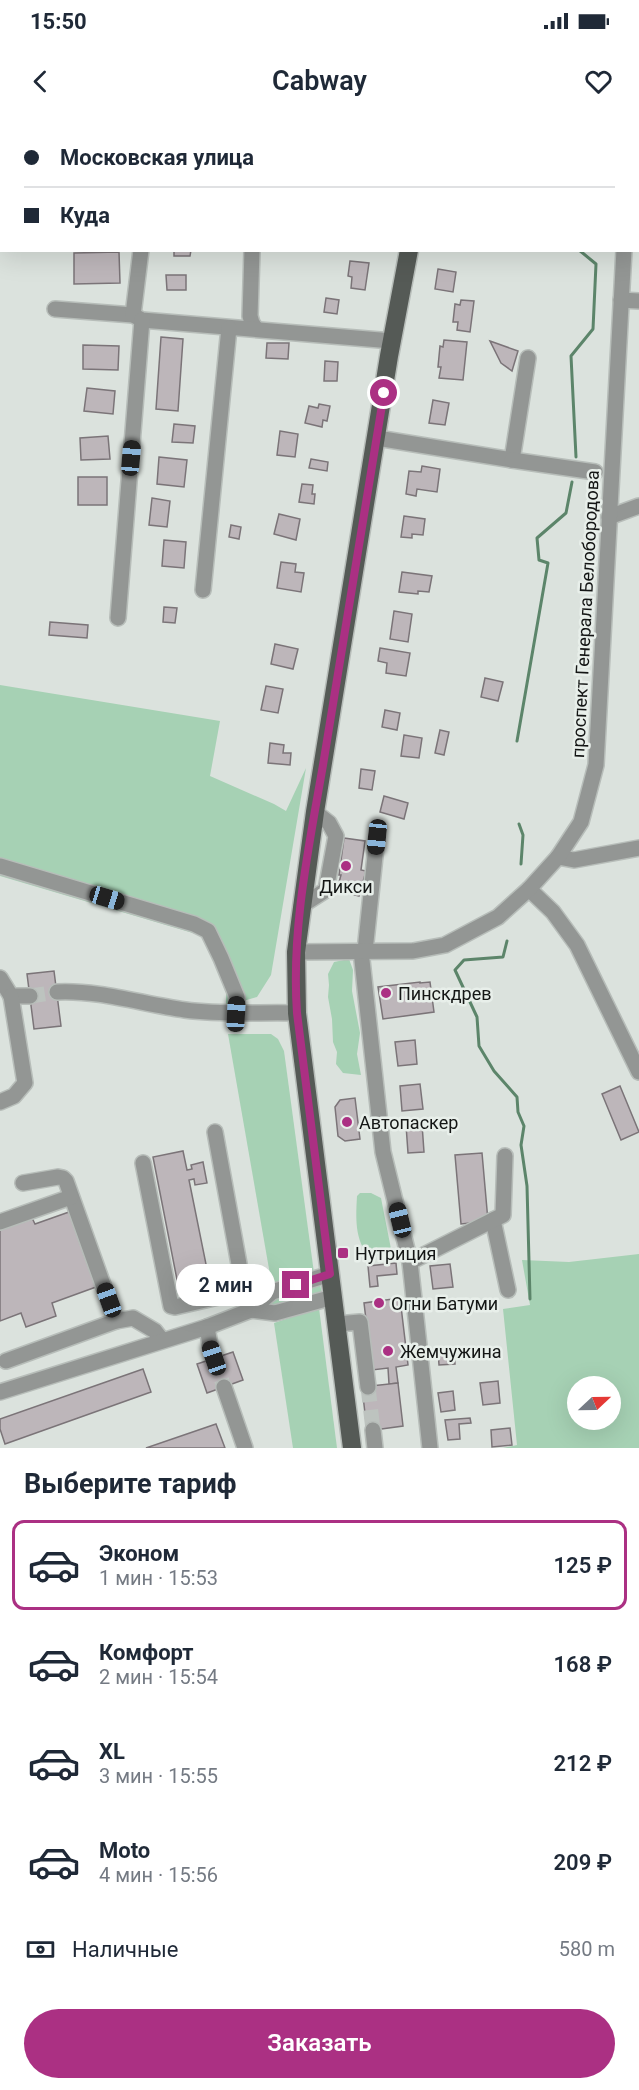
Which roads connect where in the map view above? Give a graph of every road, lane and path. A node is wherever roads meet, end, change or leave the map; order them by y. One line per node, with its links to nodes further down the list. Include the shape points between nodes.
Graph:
1 (141, 252): 8 (street)
2 (252, 252): 10 (street, via 250,316)
3 (409, 252): 11 (main road)
4 (624, 252): 5 (street, проспект Генерала Белобородова)
5 (621, 300): 6 (street); 17 (street, проспект Генерала Белобородова)
6 (639, 301)
7 (55, 309): 8 (street)
8 (138, 318): 9 (street); 19 (street)
9 (229, 328): 10 (street); 18 (street)
10 (256, 329): 11 (street)
11 (392, 341): 13 (main road)
12 (528, 358): 14 (street)
13 (377, 438): 14 (street); 20 (main road)
14 (512, 460): 15 (street)
15 (595, 472)
16 (639, 506): 17 (street)
17 (609, 517): 23 (street, проспект Генерала Белобородова, via 596,765 580,822)
18 (203, 590)
19 (118, 618)
20 (315, 812): 26 (main road); 26 (street, via 329,823 336,836 326,890)
21 (377, 837): 28 (street)
22 (639, 848): 23 (street, via 574,860)
23 (558, 857): 25 (street, проспект Генерала Белобородова)
24 (0, 866): 34 (street, via 208,931 237,997)
25 (529, 889): 28 (street, проспект Генерала Белобородова, via 498,917 445,945 413,951); 35 (street, via 553,912 577,945)
26 (301, 906): 27 (main road)
27 (296, 951): 28 (street, проспект Генерала Белобородова); 33 (main road)
28 (363, 951): 44 (street, via 383,1152)
29 (0, 978): 32 (street)
30 (57, 992): 34 (street, via 76,991 186,1010)
31 (30, 996): 32 (street)
32 (8, 1002): 36 (street, via 25,1083 14,1096)
33 (297, 1013): 34 (street); 45 (main road)
34 (236, 1014)
35 (639, 1072)
36 (0, 1102)
37 (215, 1132): 46 (street)
38 (506, 1156): 42 (street, via 503,1215)
39 (142, 1163): 46 (street, via 171,1306 227,1295)
40 (23, 1183): 41 (street, via 63,1178)
41 (71, 1197): 43 (street); 51 (street)
42 (493, 1220): 44 (street); 47 (street)
43 (0, 1222)
44 (410, 1262): 64 (street)
45 (330, 1274): 48 (street); 49 (main road)
46 (243, 1286): 48 (street, via 255,1285)
47 (508, 1290)
48 (272, 1292): 50 (street)
49 (333, 1297): 50 (street, via 275,1313); 52 (main road)
50 (251, 1310): 53 (street)
51 (116, 1320): 54 (street, via 133,1318); 56 (street)
52 (337, 1324): 58 (street, via 360,1322); 62 (main road)
53 (207, 1327): 54 (street); 55 (street)
54 (162, 1340): 59 (street)
55 (214, 1358)
56 (6, 1361)
57 (224, 1387): 61 (street)
58 (368, 1387)
59 (0, 1392)
60 (373, 1430): 63 (street)
61 (245, 1448)
62 (352, 1448)
63 (375, 1448)
64 (430, 1448)

